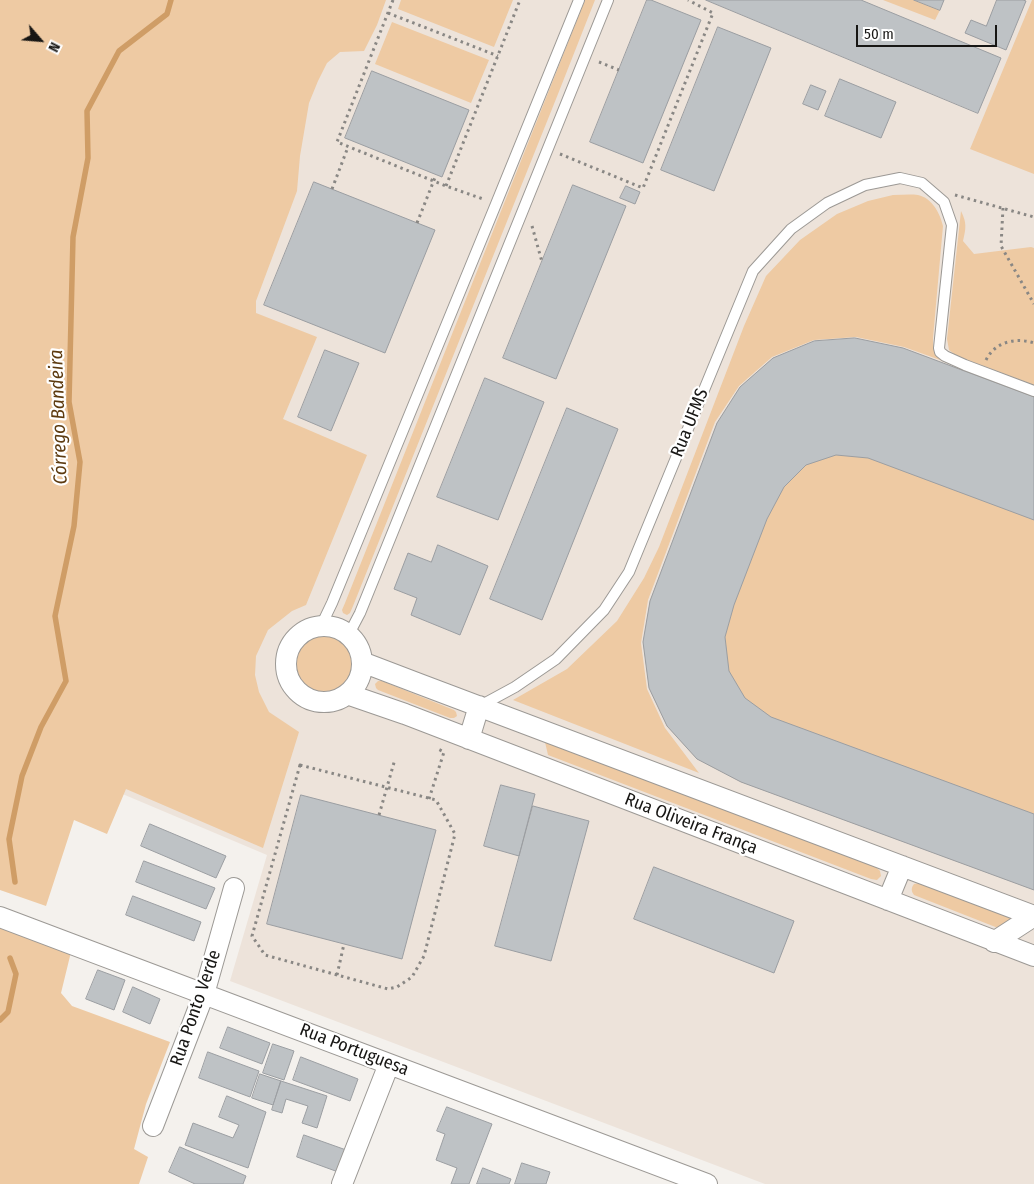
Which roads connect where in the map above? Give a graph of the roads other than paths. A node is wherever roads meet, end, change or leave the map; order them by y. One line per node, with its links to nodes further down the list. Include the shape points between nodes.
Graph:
1 (579, 0): 4 (lane)
2 (608, 0): 5 (lane)
3 (1034, 391): 8 (lane, Rua UFMS, via 940,352 952,225 944,202 922,183 900,178 865,185 827,203 791,229 752,271 629,572 604,610 556,659)
4 (321, 626): 5 (street, via 338,628); 7 (street, via 304,632 295,640 286,662 288,674 293,686 313,700 337,700)
5 (349, 634): 6 (street, via 357,643)
6 (362, 662): 7 (street, via 360,676); 8 (street, Rua Oliveira França)
7 (347, 694): 9 (street, Rua Oliveira França)
8 (479, 706): 9 (street); 10 (street, Rua Oliveira França)
9 (469, 739): 12 (street, Rua Oliveira França)
10 (902, 866): 12 (street); 13 (street, Rua Oliveira França)
11 (234, 888): 17 (street, Rua Ponto Verde)
12 (888, 900): 15 (street, Rua Oliveira França)
13 (1034, 916): 15 (street)
14 (0, 917): 17 (street, Rua Portuguesa)
15 (994, 942): 16 (street, Rua Oliveira França)
16 (1034, 956)
17 (204, 994): 18 (street, Rua Portuguesa); 19 (street, Rua Ponto Verde)
18 (389, 1064): 20 (street, Rua Portuguesa); 21 (street)
19 (153, 1126)
20 (662, 1176): 22 (street, Rua Portuguesa)
21 (342, 1184)
22 (708, 1184)

